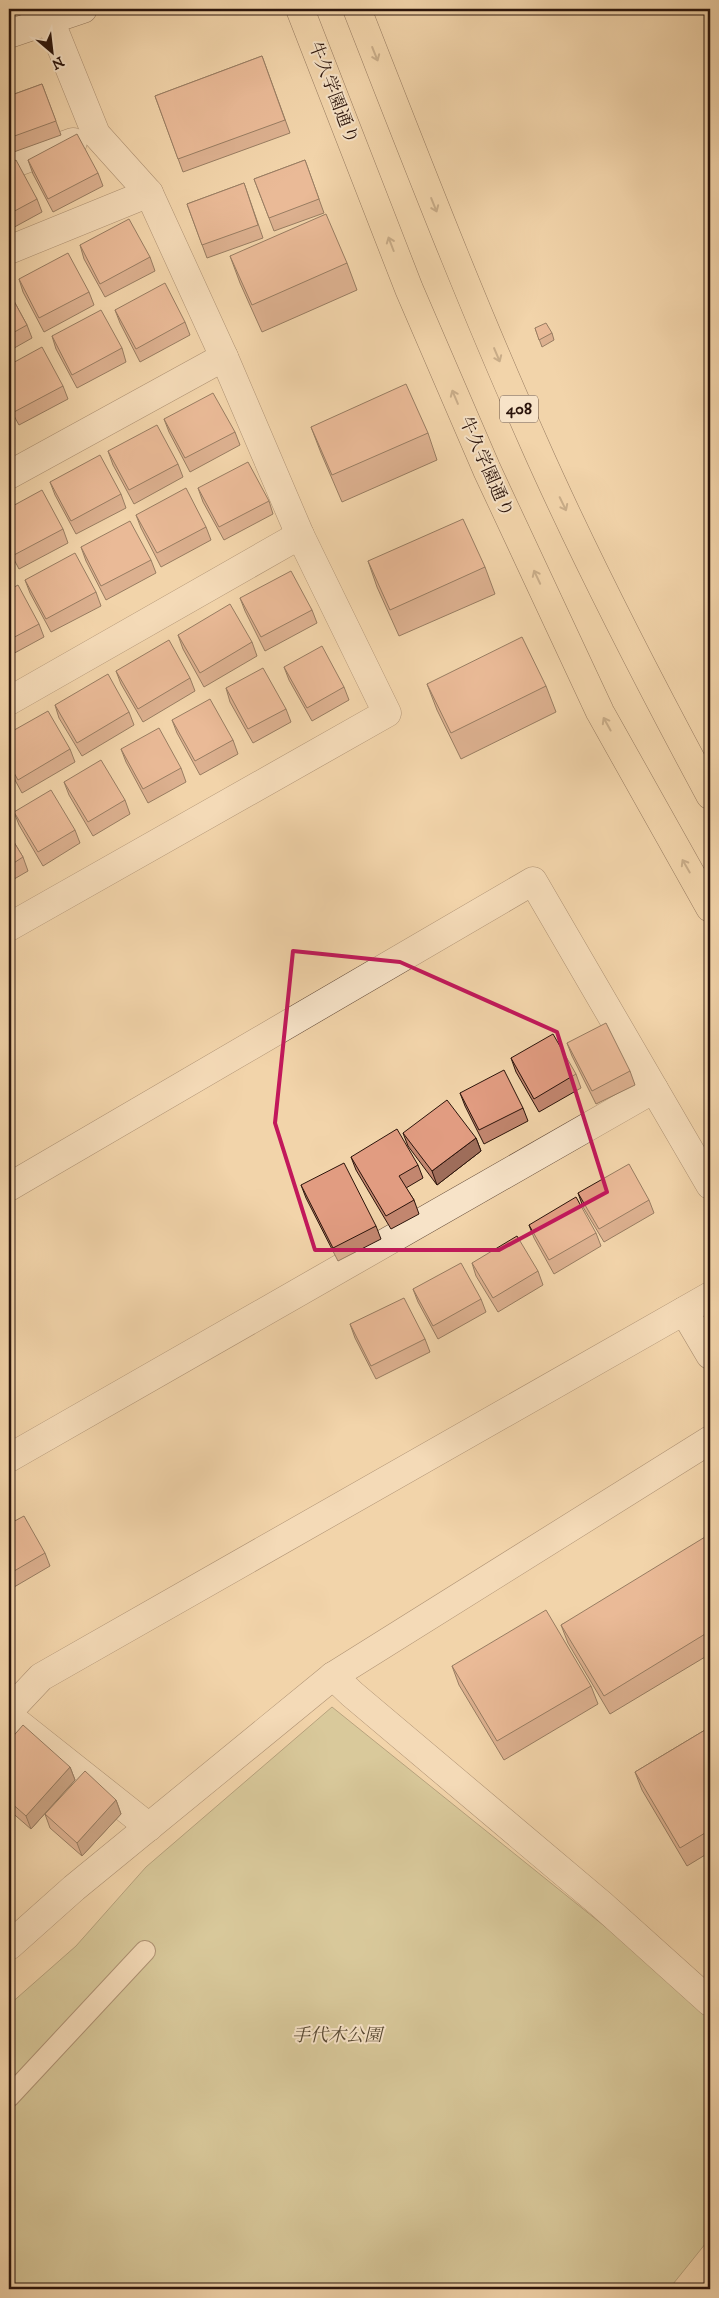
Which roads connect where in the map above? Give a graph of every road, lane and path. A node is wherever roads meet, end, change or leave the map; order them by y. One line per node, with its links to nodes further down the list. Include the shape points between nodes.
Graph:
1 (83, 9): 4 (street)
2 (300, 9): 15 (highway, 牛久学園通り, one-way to 2, via 600,712 487,470 409,289)
3 (357, 9): 14 (highway, 408, one-way to 14, via 434,205 534,443 638,662)
4 (50, 20): 5 (street); 6 (street)
5 (9, 34)
6 (96, 134): 7 (street); 8 (street)
7 (9, 166)
8 (149, 193): 9 (street); 10 (street)
9 (9, 250)
10 (224, 357): 11 (street); 12 (street)
11 (9, 475)
12 (300, 535): 13 (street); 16 (street, via 387,713)
13 (9, 701)
14 (710, 795)
15 (710, 908)
16 (9, 927)
17 (654, 1089): 18 (street); 19 (street, via 533,881); 24 (street)
18 (710, 1185)
19 (9, 1187)
20 (710, 1296): 21 (street)
21 (684, 1311): 22 (street); 26 (street, via 41,1676)
22 (710, 1355)
23 (710, 1440): 25 (street)
24 (9, 1458)
25 (333, 1676): 28 (street); 31 (street, via 601,1904)
26 (9, 1711)
27 (9, 1716): 28 (street)
28 (150, 1827): 29 (street)
29 (9, 1946)
30 (145, 1951): 32 (lane)
31 (710, 2002)
32 (9, 2097)

